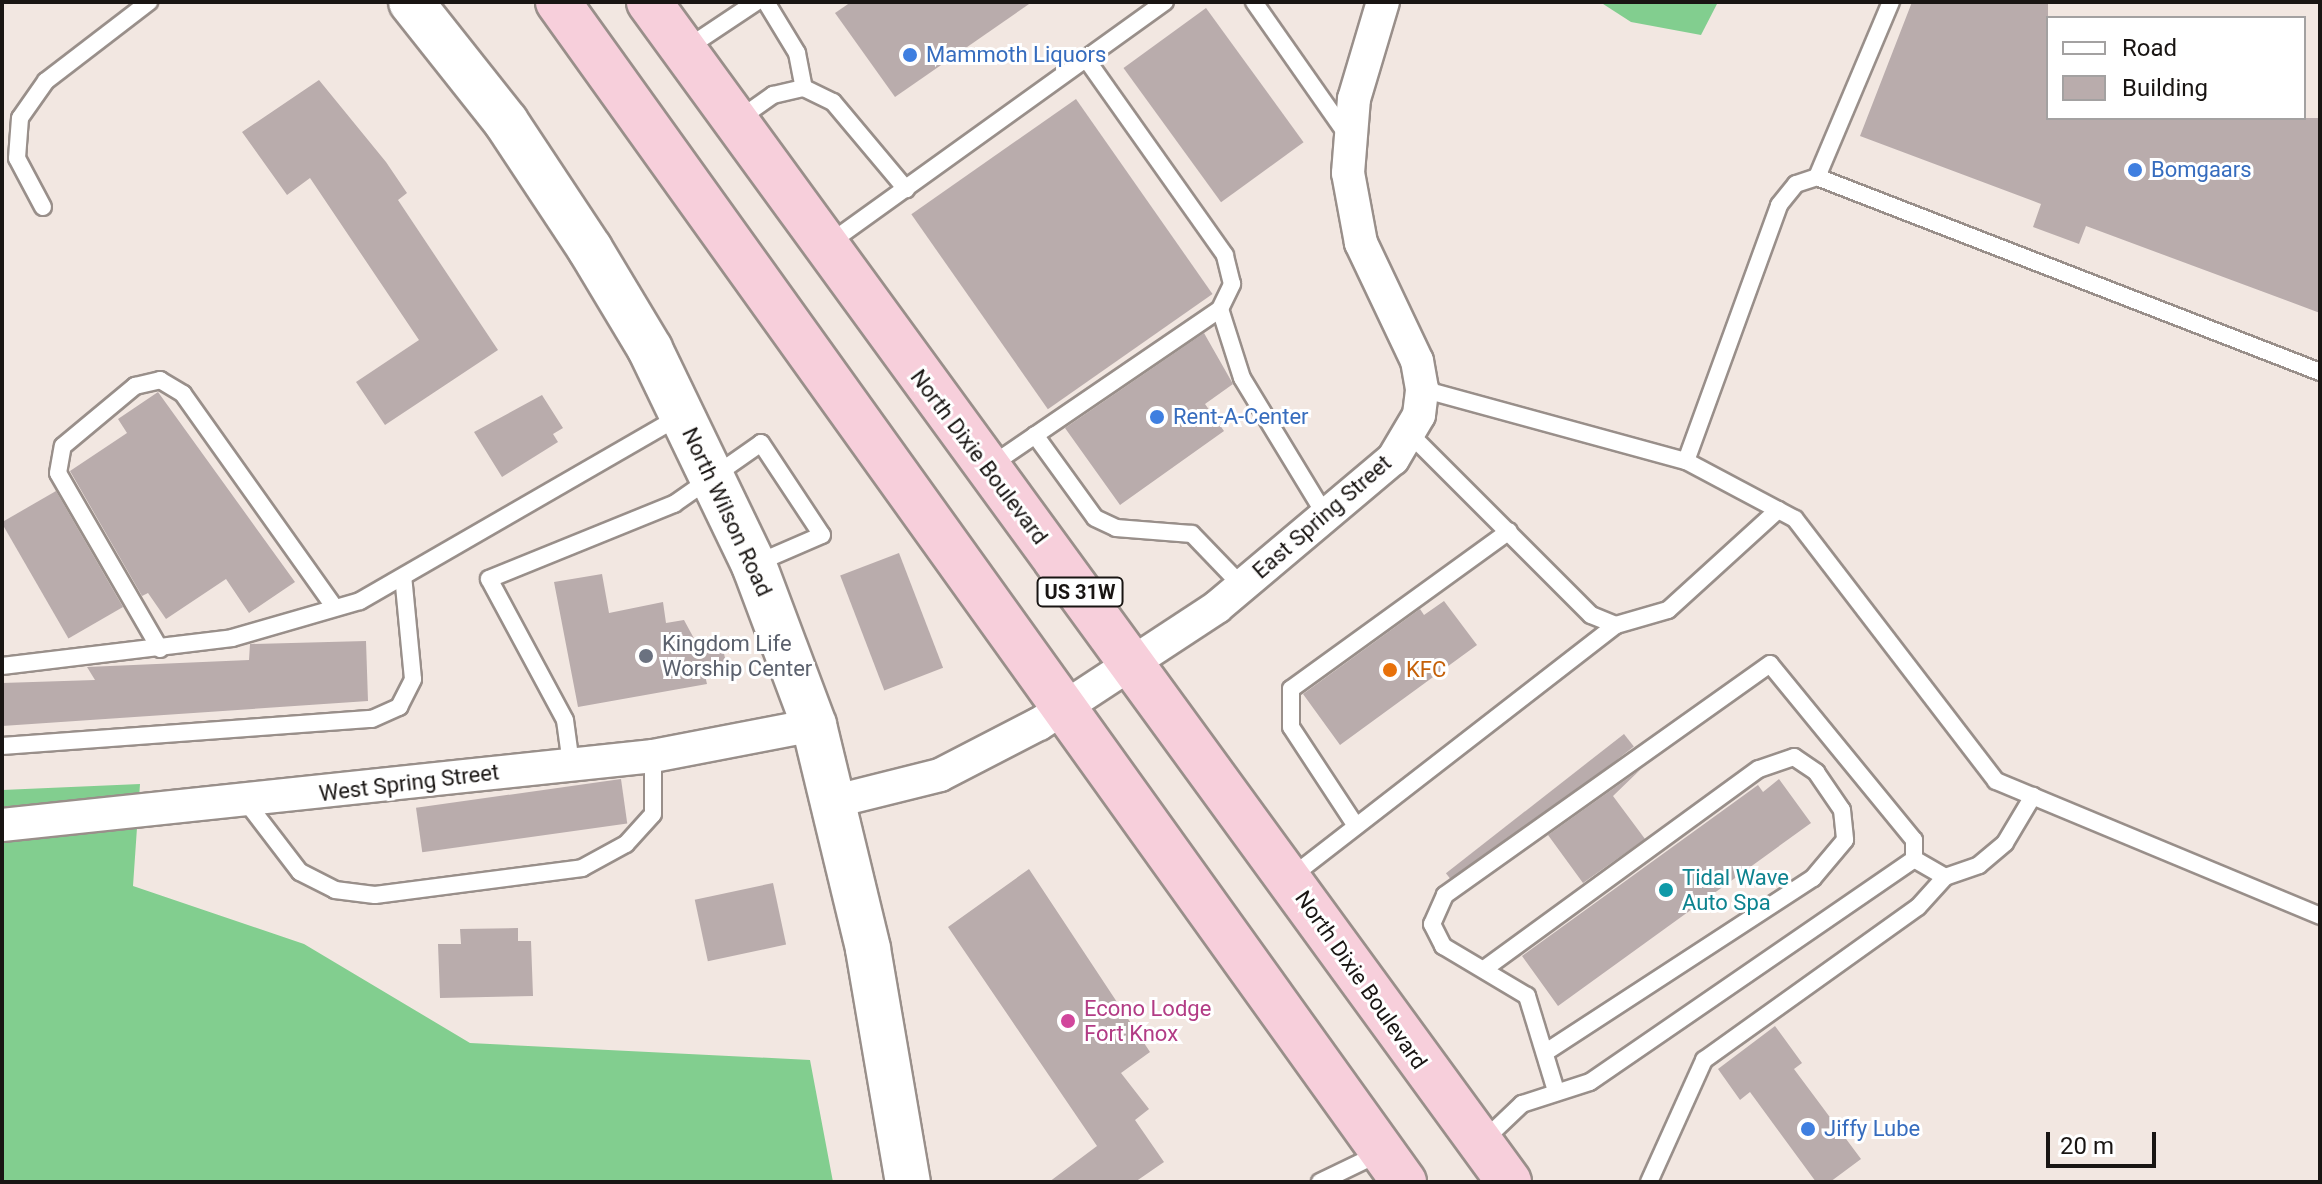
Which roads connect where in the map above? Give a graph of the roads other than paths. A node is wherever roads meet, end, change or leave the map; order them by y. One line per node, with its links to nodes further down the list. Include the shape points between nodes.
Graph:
1 (149, 2): 18 (lane, via 46,81 20,118 17,158)
2 (411, 2): 23 (main road, North Wilson Road, via 506,122 590,249)
3 (558, 2): 40 (highway)
4 (649, 2): 11 (highway, North Dixie Boulevard / US 31W)
5 (756, 2): 11 (lane)
6 (766, 2): 13 (lane, via 797,53)
7 (1165, 2): 12 (lane)
8 (1254, 2): 15 (lane)
9 (1383, 2): 15 (street)
10 (1891, 2): 16 (lane)
11 (683, 51): 14 (highway, North Dixie Boulevard / US 31W)
12 (1086, 59): 17 (lane); 20 (lane, via 1225,255 1232,284)
13 (804, 88): 14 (lane, via 773,95); 17 (lane, via 833,102)
14 (734, 122): 19 (highway, North Dixie Boulevard / US 31W)
15 (1349, 137): 22 (street, via 1361,243 1417,361)
16 (1817, 177): 21 (lane); 26 (lane, via 1796,184 1779,205)
17 (906, 189): 19 (lane)
18 (43, 207)
19 (824, 246): 27 (highway, North Dixie Boulevard / US 31W)
20 (1220, 309): 25 (lane); 30 (lane, via 1249,391)
21 (2320, 372)
22 (1422, 389): 24 (street, East Spring Street); 26 (lane)
23 (681, 415): 28 (main road, North Wilson Road); 33 (lane)
24 (1409, 433): 30 (street, East Spring Street, via 1393,459); 31 (lane)
25 (1035, 435): 27 (lane); 34 (lane, via 1095,518 1116,528 1152,525 1192,534)
26 (1686, 461): 29 (lane)
27 (985, 469): 38 (highway, North Dixie Boulevard / US 31W)
28 (715, 481): 32 (main road, North Wilson Road); 32 (lane, via 761,443 822,535); 44 (lane, via 489,579 565,720)
29 (1778, 510): 36 (lane, via 1668,610); 45 (lane, via 1795,519 1996,781)
30 (1326, 516): 34 (street, East Spring Street)
31 (1509, 531): 36 (lane, via 1591,615); 49 (lane, via 1291,689 1291,727)
32 (754, 565): 41 (main road, North Wilson Road)
33 (403, 576): 35 (lane); 42 (lane, via 413,679 399,707 372,719)
34 (1242, 586): 38 (street, East Spring Street)
35 (335, 608): 37 (lane, via 232,638); 37 (lane, via 183,394 160,380 135,386 63,446 58,473)
36 (1616, 625): 49 (lane)
37 (160, 649): 39 (lane)
38 (1134, 661): 40 (street); 52 (highway, North Dixie Boulevard / US 31W)
39 (2, 666)
40 (1060, 708): 46 (street, via 940,775); 58 (highway)
41 (814, 725): 43 (street, West Spring Street); 46 (main road, North Wilson Road)
42 (2, 746)
43 (653, 756): 44 (street, West Spring Street); 47 (lane, via 653,814 626,844 582,868 375,895 335,890 300,872)
44 (571, 764): 47 (street, West Spring Street)
45 (2033, 796): 51 (lane, via 2005,843 1979,865); 53 (lane)
46 (832, 802): 59 (main road, North Wilson Road, via 879,1005)
47 (247, 803): 48 (street, West Spring Street)
48 (2, 825)
49 (1356, 826): 52 (lane)
50 (1914, 859): 51 (lane); 54 (lane, via 1914,840 1770,664 1445,895 1432,924 1443,946); 56 (lane, via 1590,1082)
51 (1945, 877): 62 (lane, via 1918,907 1704,1060)
52 (1289, 878): 57 (highway, North Dixie Boulevard / US 31W, via 1339,957)
53 (2320, 916)
54 (1487, 967): 55 (lane, via 1527,996); 55 (lane, via 1759,769 1794,757 1816,772 1842,810 1845,840 1813,878)
55 (1548, 1051): 56 (lane, via 1547,1076)
56 (1556, 1091): 57 (lane, via 1522,1104)
57 (1480, 1144): 61 (highway, North Dixie Boulevard / US 31W)
58 (1393, 1167): 60 (lane)
59 (908, 1182)
60 (1320, 1182)
61 (1509, 1182)
62 (1649, 1182)

